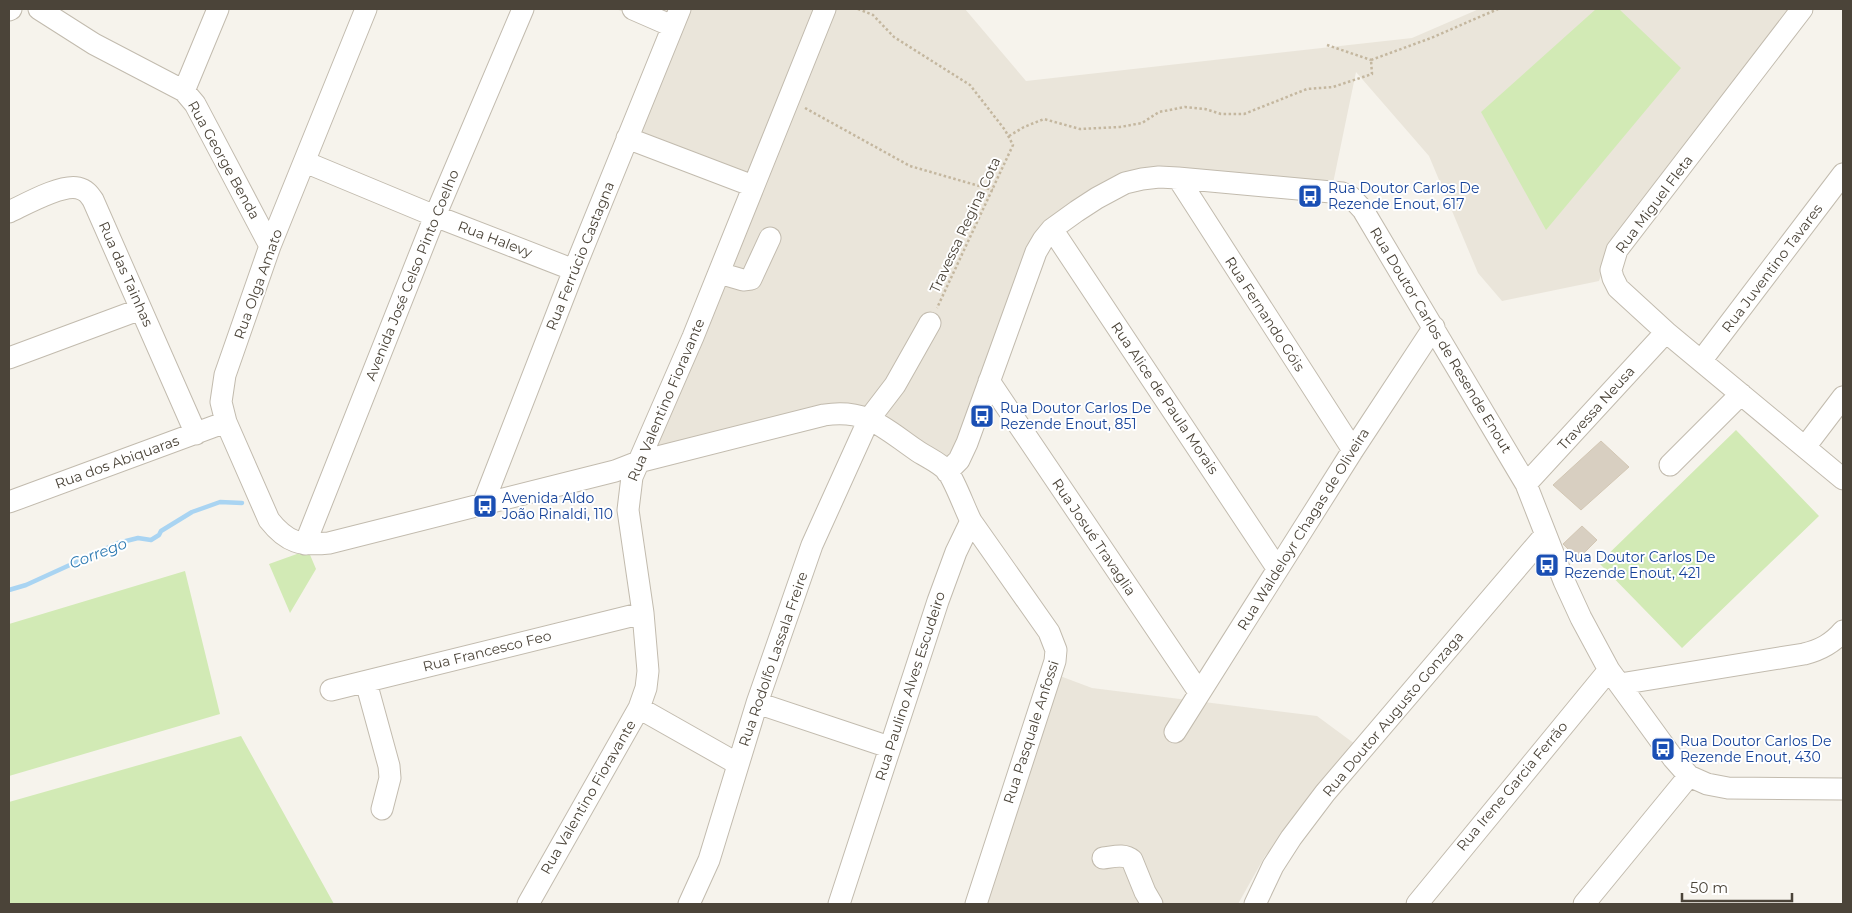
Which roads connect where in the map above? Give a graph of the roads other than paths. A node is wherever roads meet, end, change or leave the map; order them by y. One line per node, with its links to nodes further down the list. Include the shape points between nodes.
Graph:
1 (39, 9): 9 (street, Rua George Benda, via 94,44)
2 (218, 9): 9 (street)
3 (366, 9): 11 (street, Rua Olga Amato)
4 (523, 9): 16 (street, Avenida José Celso Pinto Coelho)
5 (633, 9): 8 (street)
6 (825, 9): 14 (street, Rua Valentino Fioravante)
7 (1802, 9): 25 (street, Rua Miguel Fleta, via 1617,250 1611,270 1618,288)
8 (676, 17): 10 (street, Rua Ferrúcio Castagna)
9 (184, 91): 19 (street, Rua George Benda, via 195,104)
10 (627, 138): 14 (street); 20 (street, Rua Ferrúcio Castagna)
11 (305, 162): 16 (street, Rua Halevy); 19 (street, Rua Olga Amato)
12 (1843, 174): 27 (street, Rua Juventino Tavares)
13 (1178, 178): 17 (street, Rua Doutor Carlos de Resende Enout, via 1159,177 1125,183); 24 (street, Rua Doutor Carlos de Resende Enout, via 1332,191 1351,197 1363,210); 35 (street, Rua Fernando Góis)
14 (753, 186): 21 (street, Rua Valentino Fioravante)
15 (9, 212): 22 (street, Rua das Tainhas, via 61,190 72,188 87,192)
16 (436, 216): 20 (street, Rua Halevy); 45 (street, Avenida José Celso Pinto Coelho)
17 (1052, 229): 28 (street, Rua Doutor Carlos de Resende Enout, via 1036,252); 46 (street, Rua Alice de Paula Morais)
18 (770, 238): 21 (street, via 751,279)
19 (270, 246): 32 (street, Rua Olga Amato, via 225,375 221,402)
20 (574, 270): 42 (street, Rua Ferrúcio Castagna)
21 (719, 273): 36 (street, Rua Valentino Fioravante)
22 (141, 309): 26 (street); 33 (street, Rua das Tainhas)
23 (930, 323): 31 (street, Rua Rodolfo Lassala Freire, via 895,385)
24 (1434, 327): 35 (street, Rua Waldeloyr Chagas de Oliveira); 40 (street, Rua Doutor Carlos de Resende Enout)
25 (1666, 332): 27 (street, Rua Miguel Fleta); 40 (street, Travessa Neusa)
26 (9, 358)
27 (1701, 361): 29 (street, Rua Miguel Fleta)
28 (989, 382): 38 (street, Rua Doutor Carlos de Resende Enout, via 965,449); 52 (street, Rua Josué Travaglia)
29 (1741, 394): 34 (street, Rua Miguel Fleta); 37 (street)
30 (1843, 397): 34 (street)
31 (869, 419): 36 (street, via 840,412); 38 (street); 53 (street, Rua Rodolfo Lassala Freire, via 812,545)
32 (226, 422): 33 (street, Rua dos Abiquaras); 45 (street, Rua Olga Amato, via 269,520 279,533)
33 (196, 434): 41 (street, Rua dos Abiquaras)
34 (1805, 447): 39 (street, Rua Miguel Fleta)
35 (1353, 450): 46 (street, Rua Waldeloyr Chagas de Oliveira)
36 (638, 462): 42 (street); 47 (street, Rua Valentino Fioravante, via 632,477 628,510)
37 (1670, 465)
38 (947, 472): 43 (street)
39 (1843, 479)
40 (1526, 484): 44 (street, Rua Doutor Carlos de Resende Enout)
41 (9, 502)
42 (483, 504): 45 (street, via 348,539)
43 (971, 521): 56 (street, Rua Paulino Alves Escudeiro, via 956,552); 65 (street, Rua Pasquale Anfossi, via 1049,632 1056,650)
44 (1545, 535): 49 (street, Rua Doutor Carlos de Resende Enout, via 1581,618); 67 (street, Rua Doutor Augusto Gonzaga, via 1325,793 1273,866)
45 (305, 544)
46 (1278, 568): 52 (street, Rua Waldeloyr Chagas de Oliveira)
47 (643, 613): 50 (street, Rua Francesco Feo); 54 (street, Rua Valentino Fioravante, via 648,671)
48 (1843, 631): 49 (street, via 1828,646 1804,654)
49 (1615, 677): 58 (street, Rua Doutor Carlos de Resende Enout); 68 (street, Rua Irene Garcia Ferrão)
50 (366, 682): 51 (street, Rua Francesco Feo); 60 (street, via 389,766 390,778)
51 (331, 690)
52 (1199, 692): 55 (street, Rua Waldeloyr Chagas de Oliveira)
53 (757, 703): 56 (street); 57 (street, Rua Rodolfo Lassala Freire)
54 (639, 708): 57 (street); 62 (street, Rua Valentino Fioravante)
55 (1175, 732)
56 (889, 748): 64 (street, Rua Paulino Alves Escudeiro)
57 (738, 764): 63 (street, Rua Rodolfo Lassala Freire, via 709,860)
58 (1689, 776): 59 (street, Rua Doutor Carlos de Resende Enout, via 1728,788); 69 (street)
59 (1843, 789)
60 (382, 810)
61 (1103, 858): 66 (street, via 1128,856)
62 (528, 904)
63 (689, 904)
64 (839, 904)
65 (976, 904)
66 (1152, 904)
67 (1255, 904)
68 (1417, 904)
69 (1584, 904)

